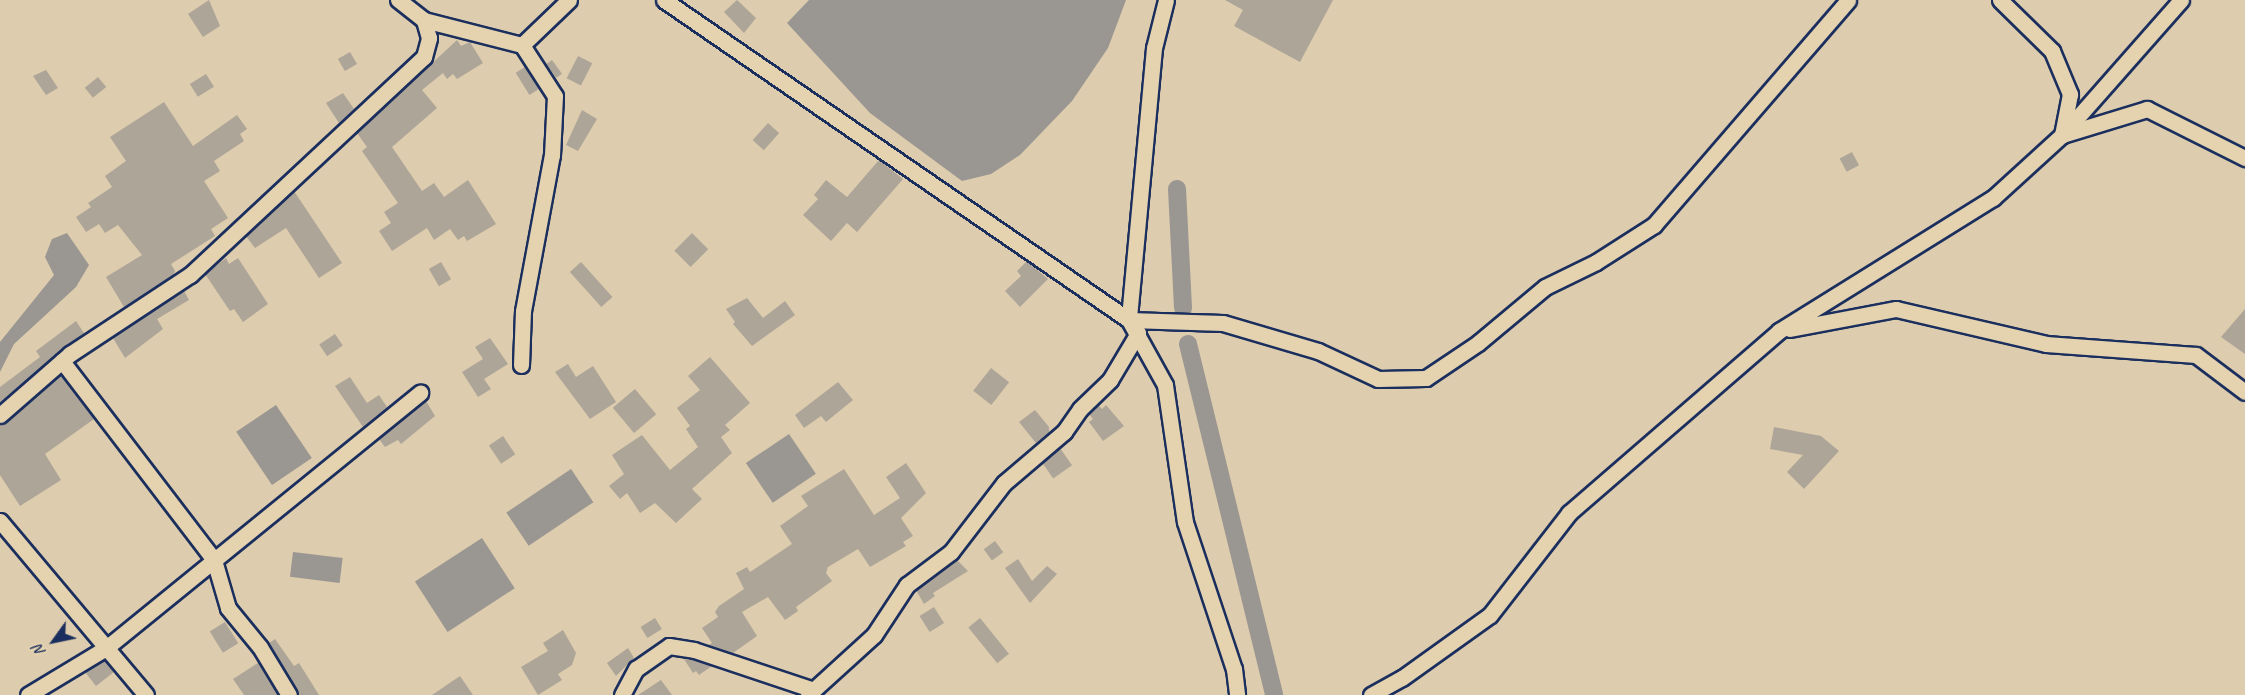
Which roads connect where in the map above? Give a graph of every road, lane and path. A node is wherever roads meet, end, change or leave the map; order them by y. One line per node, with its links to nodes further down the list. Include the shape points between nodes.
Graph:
1 (398, 0): 8 (street)
2 (569, 0): 9 (street)
3 (664, 0): 12 (street)
4 (1166, 0): 12 (street, via 1154,48)
5 (1848, 0): 12 (street, via 1654,225 1545,287 1478,343 1426,378 1378,379 1318,351 1223,322)
6 (2000, 0): 10 (street, via 2052,51 2070,94)
7 (2181, 0): 10 (street)
8 (424, 20): 9 (street); 14 (street, via 429,38 424,57 190,275)
9 (522, 45): 15 (street, via 555,96 552,155 523,311)
10 (2062, 135): 11 (street, via 2147,110); 13 (street, via 1993,198)
11 (2245, 158)
12 (1134, 327): 22 (street, via 1110,380 1080,409 1064,432 1004,483 951,552 908,585 874,635); 27 (street, via 1165,385 1185,522 1234,669)
13 (1779, 331): 16 (street, via 1896,309 2046,344 2196,355); 28 (street, via 1569,513 1490,615 1402,678)
14 (62, 361): 18 (street); 20 (street)
15 (522, 365)
16 (2245, 392)
17 (420, 393): 20 (street)
18 (0, 416)
19 (0, 521): 21 (street)
20 (214, 560): 21 (street); 25 (street, via 228,608)
21 (106, 648): 23 (street); 24 (street)
22 (811, 692): 26 (street, via 694,650 669,646 636,669)
23 (28, 695)
24 (146, 695)
25 (289, 695)
26 (622, 695)
27 (1237, 695)
28 (1371, 695)

